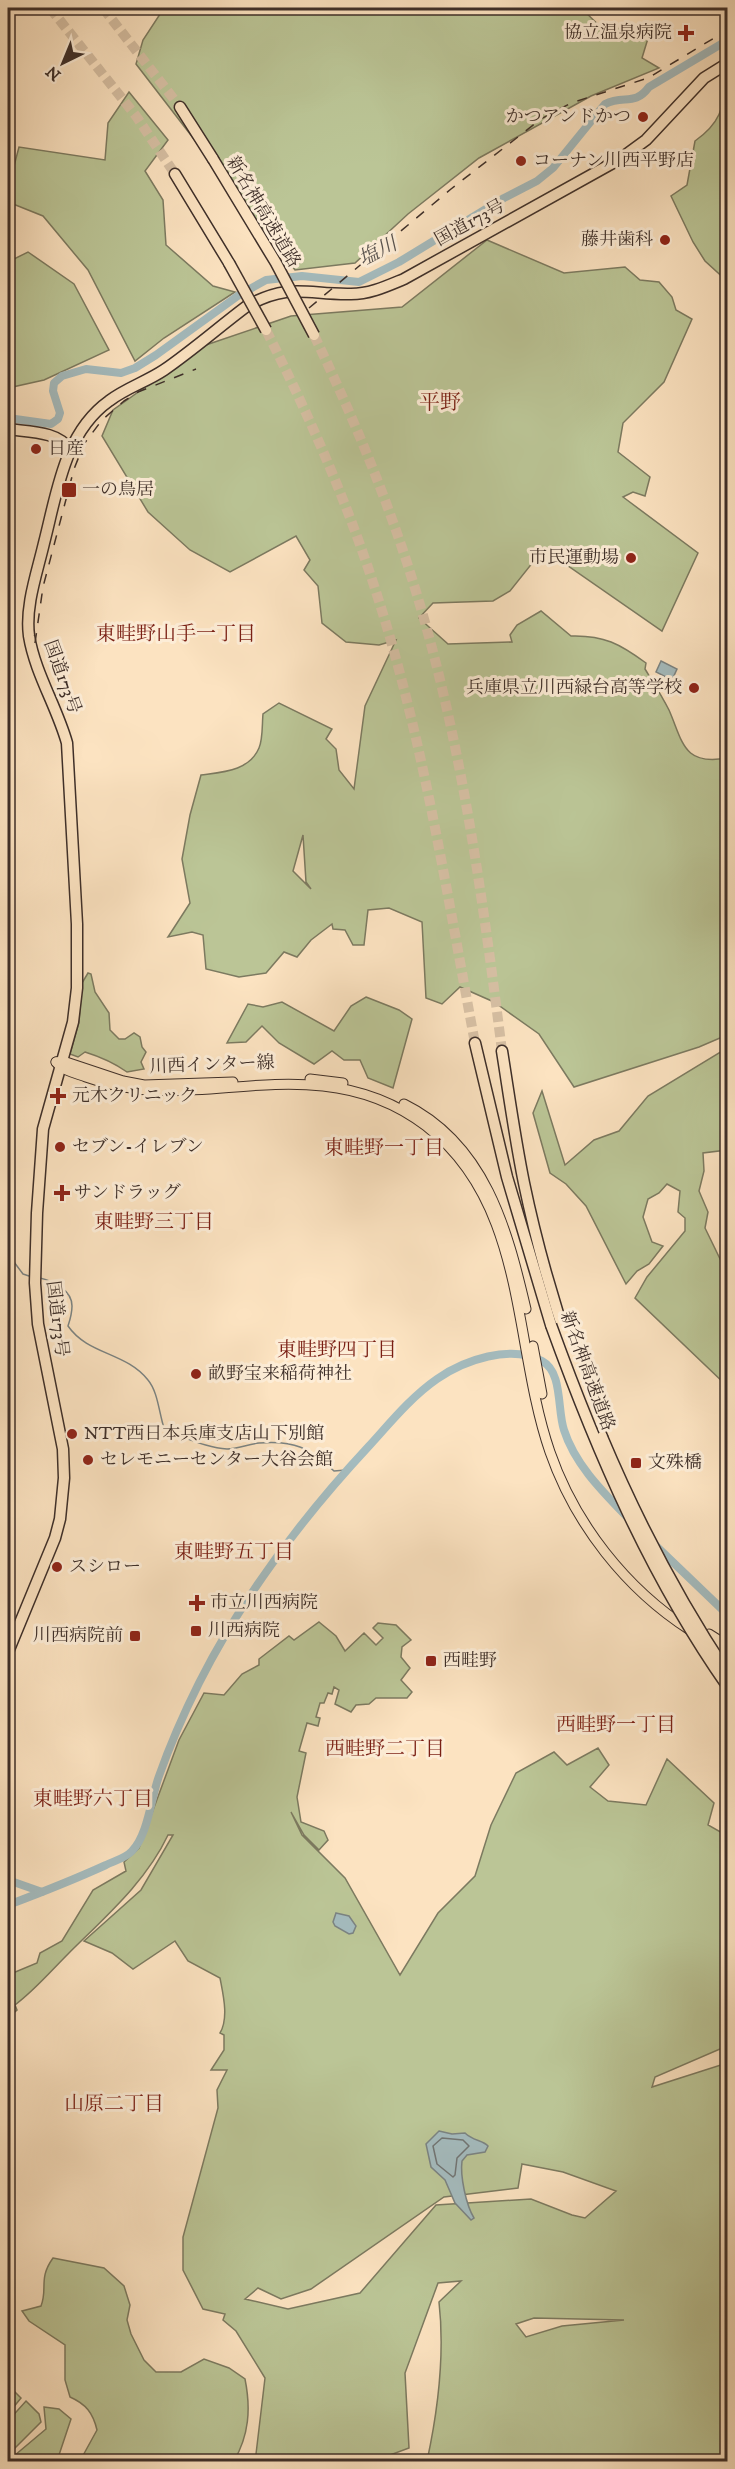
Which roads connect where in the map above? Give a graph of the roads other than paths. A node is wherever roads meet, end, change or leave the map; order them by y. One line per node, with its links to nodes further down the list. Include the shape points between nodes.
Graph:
1 (728, 58): 8 (highway, 国道173号, via 700,74 632,143 423,264 369,287 276,288 255,296 166,361 102,398 87,413)
2 (728, 63): 8 (highway, 国道173号, via 698,83 645,140 620,159 404,279 375,291 353,294 284,292 247,306 164,370 108,401)
3 (180, 107): 6 (highway, 新名神高速道路, bridge, via 271,254)
4 (175, 174): 5 (highway, bridge)
5 (266, 330)
6 (314, 335)
7 (8, 429): 8 (highway, via 52,436)
8 (69, 447): 11 (highway, 国道173号, via 60,462 23,619 30,662 61,739 72,956 70,1003)
9 (476, 1043): 18 (highway, 新名神高速道路, bridge, via 507,1178 551,1326 591,1432 629,1516 683,1617)
10 (502, 1051): 17 (highway, 新名神高速道路, bridge, via 524,1184 563,1334 602,1437 654,1549)
11 (60, 1063): 12 (main road, 川西インター線, via 156,1088 341,1088 386,1102 429,1128 484,1193 531,1348 550,1452); 13 (highway, 国道173号, via 44,1099 37,1128 29,1282 58,1478 52,1532); 15 (highway, 国道173号, via 43,1129 35,1283 38,1324 63,1449 62,1504 55,1538)
12 (581, 1511): 14 (main road, 川西インター線, via 640,1582 664,1604); 16 (main road, 川西インター線, via 611,1559 637,1587 682,1624)
13 (8, 1636)
14 (728, 1646)
15 (8, 1652)
16 (728, 1653)
17 (728, 1674)
18 (728, 1687)

